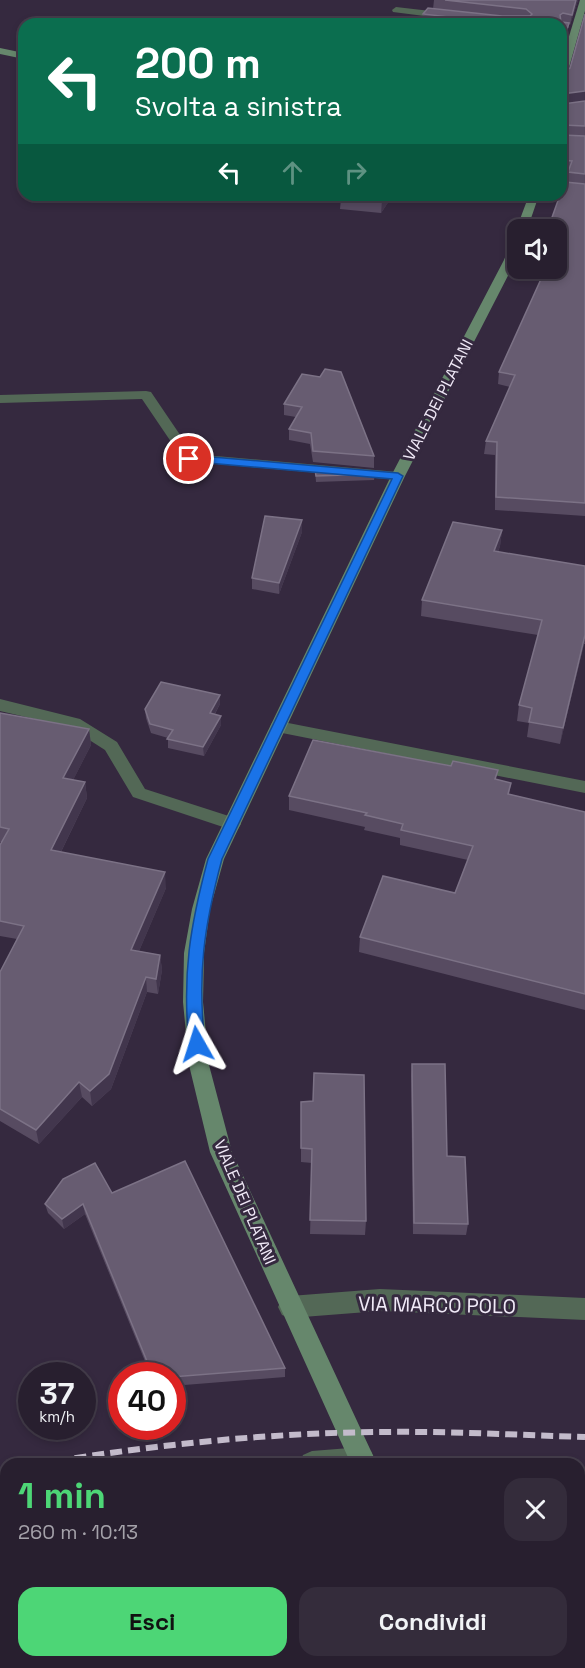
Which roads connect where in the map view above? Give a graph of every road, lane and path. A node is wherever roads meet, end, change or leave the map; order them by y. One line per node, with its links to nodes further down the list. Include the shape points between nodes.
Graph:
1 (403, 0): 3 (street, via 393,14)
2 (583, 5): 4 (street)
3 (454, 16)
4 (567, 49)
5 (0, 51): 6 (street)
6 (18, 55)
7 (532, 201): 8 (street)
8 (525, 219)
9 (507, 266): 11 (street, VIALE DEI PLATANI)
10 (0, 399): 11 (street, via 146,395 189,459)
11 (398, 476): 13 (street, VIALE DEI PLATANI)
12 (0, 705): 15 (street, via 74,723 111,746 139,793)
13 (278, 727): 14 (street); 15 (street, VIALE DEI PLATANI)
14 (585, 787)
15 (232, 824): 16 (street, VIALE DEI PLATANI, via 215,859 194,953 193,1002 199,1065 221,1152)
16 (290, 1307): 17 (street, VIA MARCO POLO, via 380,1300); 18 (street, VIALE DEI PLATANI)
17 (585, 1309)
18 (361, 1458)

